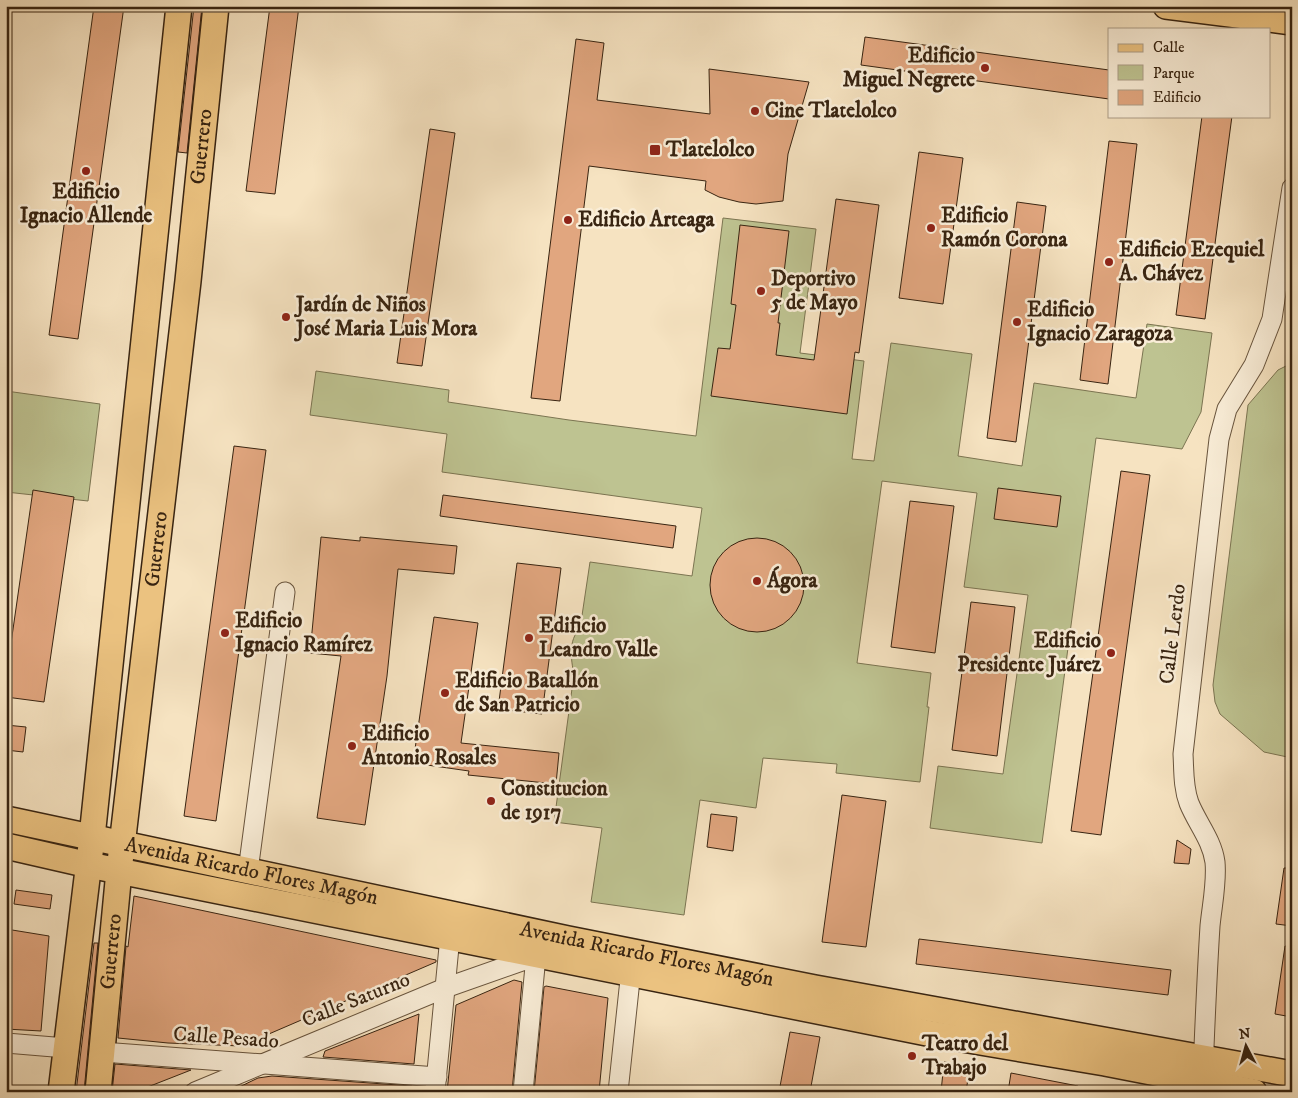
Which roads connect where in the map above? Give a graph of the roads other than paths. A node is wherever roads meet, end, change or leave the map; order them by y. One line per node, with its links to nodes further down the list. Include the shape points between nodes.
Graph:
1 (179, 6): 8 (main road, Guerrero)
2 (216, 6): 9 (main road, Guerrero, via 188,281)
3 (1166, 6): 4 (main road)
4 (1292, 22)
5 (1292, 188): 25 (street, Calle Lerdo, via 1272,319 1254,365 1227,409 1220,439 1184,735 1185,790 1209,840 1216,872)
6 (284, 592): 14 (street)
7 (6, 819): 8 (main road, Avenida Ricardo Flores Magón)
8 (92, 837): 9 (main road, Avenida Ricardo Flores Magón); 12 (main road, Guerrero)
9 (122, 843): 11 (main road, Avenida Ricardo Flores Magón); 13 (main road, Guerrero)
10 (6, 846): 12 (main road, Avenida Ricardo Flores Magón)
11 (176, 855): 14 (main road, Avenida Ricardo Flores Magón); 15 (main road, via 161,862 161,873)
12 (89, 865): 13 (main road, Avenida Ricardo Flores Magón); 21 (main road, Guerrero)
13 (119, 871): 15 (main road, Avenida Ricardo Flores Magón); 22 (main road, Guerrero)
14 (248, 871): 16 (main road, Avenida Ricardo Flores Magón)
15 (166, 880): 16 (main road, Avenida Ricardo Flores Magón)
16 (451, 926): 17 (main road, Avenida Ricardo Flores Magón); 18 (main road, Avenida Ricardo Flores Magón); 19 (street)
17 (536, 956): 18 (main road, Avenida Ricardo Flores Magón); 19 (street, Calle Saturno); 30 (street)
18 (631, 963): 25 (main road, Avenida Ricardo Flores Magón, via 815,988); 31 (street)
19 (445, 988): 23 (street, Calle Saturno); 26 (street)
20 (6, 1043): 21 (street)
21 (66, 1048): 27 (main road, Guerrero)
22 (102, 1052): 23 (street, Calle Pesado); 28 (main road, Guerrero)
23 (262, 1063): 26 (street, Calle Pesado); 29 (street, Calle Saturno)
24 (1292, 1074): 25 (main road, Avenida Ricardo Flores Magón)
25 (1202, 1077): 32 (main road, Avenida Ricardo Flores Magón)
26 (436, 1084)
27 (61, 1092)
28 (98, 1092)
29 (195, 1092)
30 (523, 1092)
31 (618, 1092)
32 (1254, 1092)

